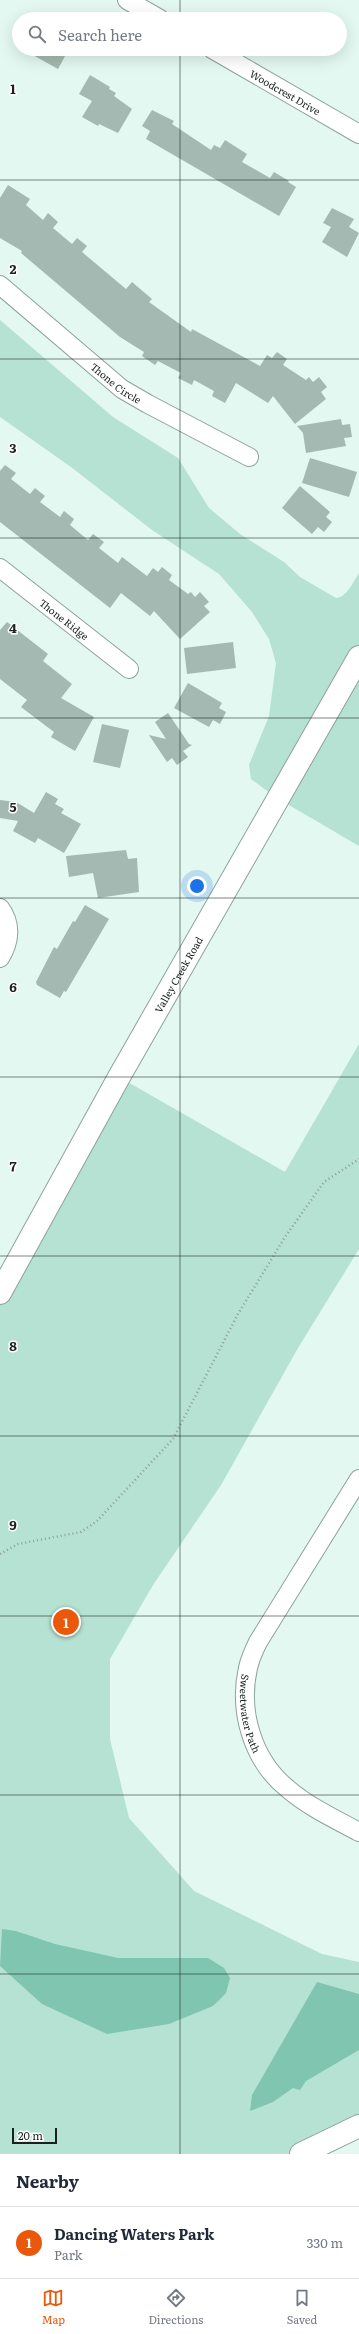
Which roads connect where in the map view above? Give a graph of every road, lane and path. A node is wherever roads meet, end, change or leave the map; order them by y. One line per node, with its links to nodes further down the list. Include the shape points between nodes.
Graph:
1 (127, 0): 2 (street)
2 (148, 12)
3 (224, 56): 4 (street, Woodcrest Drive)
4 (359, 134)
5 (0, 285): 6 (street, Thone Circle, via 122,389)
6 (249, 457)
7 (0, 568): 9 (street, Thone Ridge)
8 (359, 658): 13 (main road, Valley Creek Road)
9 (129, 669)
10 (0, 908): 11 (street, via 6,920 8,937)
11 (0, 958)
12 (359, 1159): 15 (path, via 324,1182 285,1237 238,1314 173,1439 97,1521 81,1532 18,1544)
13 (0, 1292)
14 (359, 1479): 16 (street, Sweetwater Path, via 258,1642 248,1668 244,1700 249,1728 272,1773 309,1804)
15 (0, 1554)
16 (359, 1832)
17 (359, 2126): 18 (main road)
18 (301, 2154)

